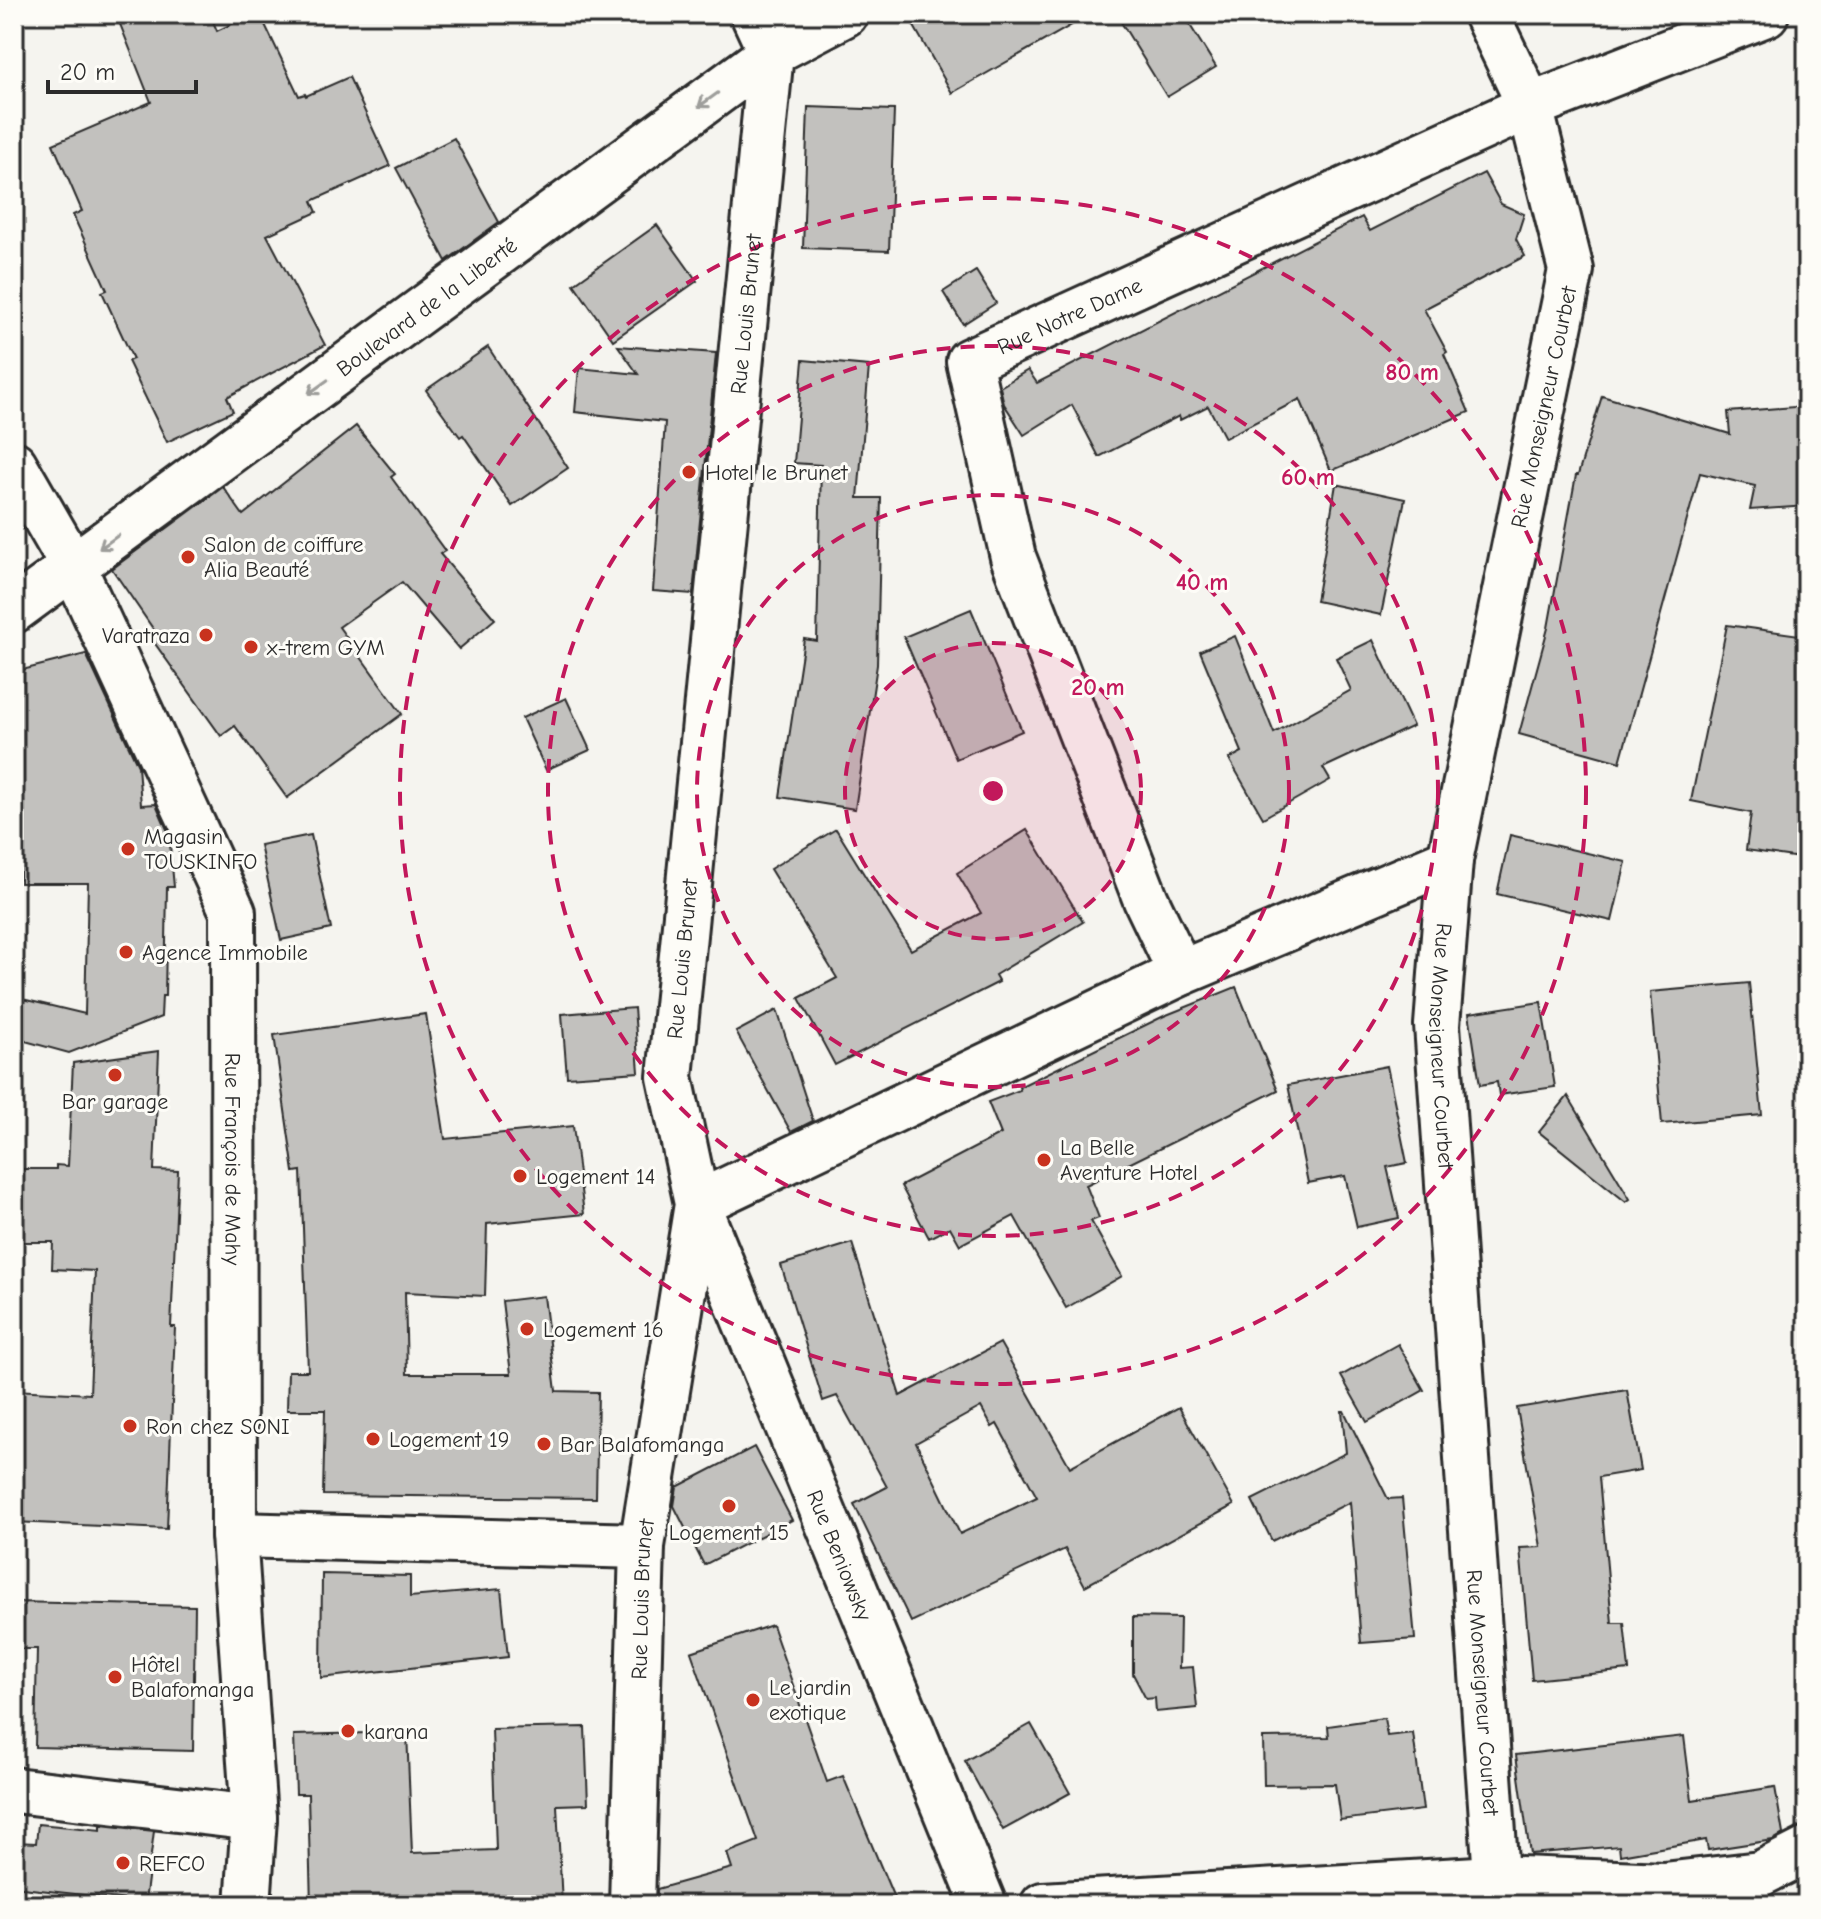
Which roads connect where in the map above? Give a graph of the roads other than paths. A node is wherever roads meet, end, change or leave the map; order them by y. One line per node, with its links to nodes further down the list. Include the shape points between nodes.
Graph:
1 (753, 14): 5 (street)
2 (845, 14): 5 (street, Boulevard de la Liberté)
3 (1486, 14): 6 (street, Rue Monseigneur Courbet)
4 (1766, 14): 6 (street, Rue Notre Dame)
5 (771, 53): 8 (street, Boulevard de la Liberté, one-way to 8); 12 (street, Rue Louis Brunet, via 670,1077)
6 (1530, 106): 10 (street, Rue Monseigneur Courbet, via 1571,270); 11 (street, Rue Notre Dame, via 969,361 1013,557 1146,900)
7 (14, 464): 8 (street, Rue François de Mahy)
8 (74, 568): 9 (street, Boulevard de la Liberté); 13 (street, Rue François de Mahy, via 233,912)
9 (14, 610)
10 (1450, 860): 11 (street); 18 (street, Rue Monseigneur Courbet, via 1437,1025)
11 (1181, 973): 12 (street)
12 (697, 1204): 14 (street, Rue Louis Brunet); 21 (street, Rue Beniowsky)
13 (234, 1535): 14 (street); 16 (street, Rue François de Mahy)
14 (642, 1546): 20 (street, Rue Louis Brunet)
15 (14, 1790): 16 (street)
16 (254, 1818): 19 (street, Rue François de Mahy)
17 (1807, 1850): 18 (street, via 1760,1874 1664,1885)
18 (1496, 1892): 22 (street)
19 (248, 1905)
20 (632, 1905)
21 (984, 1905)
22 (1043, 1905)

